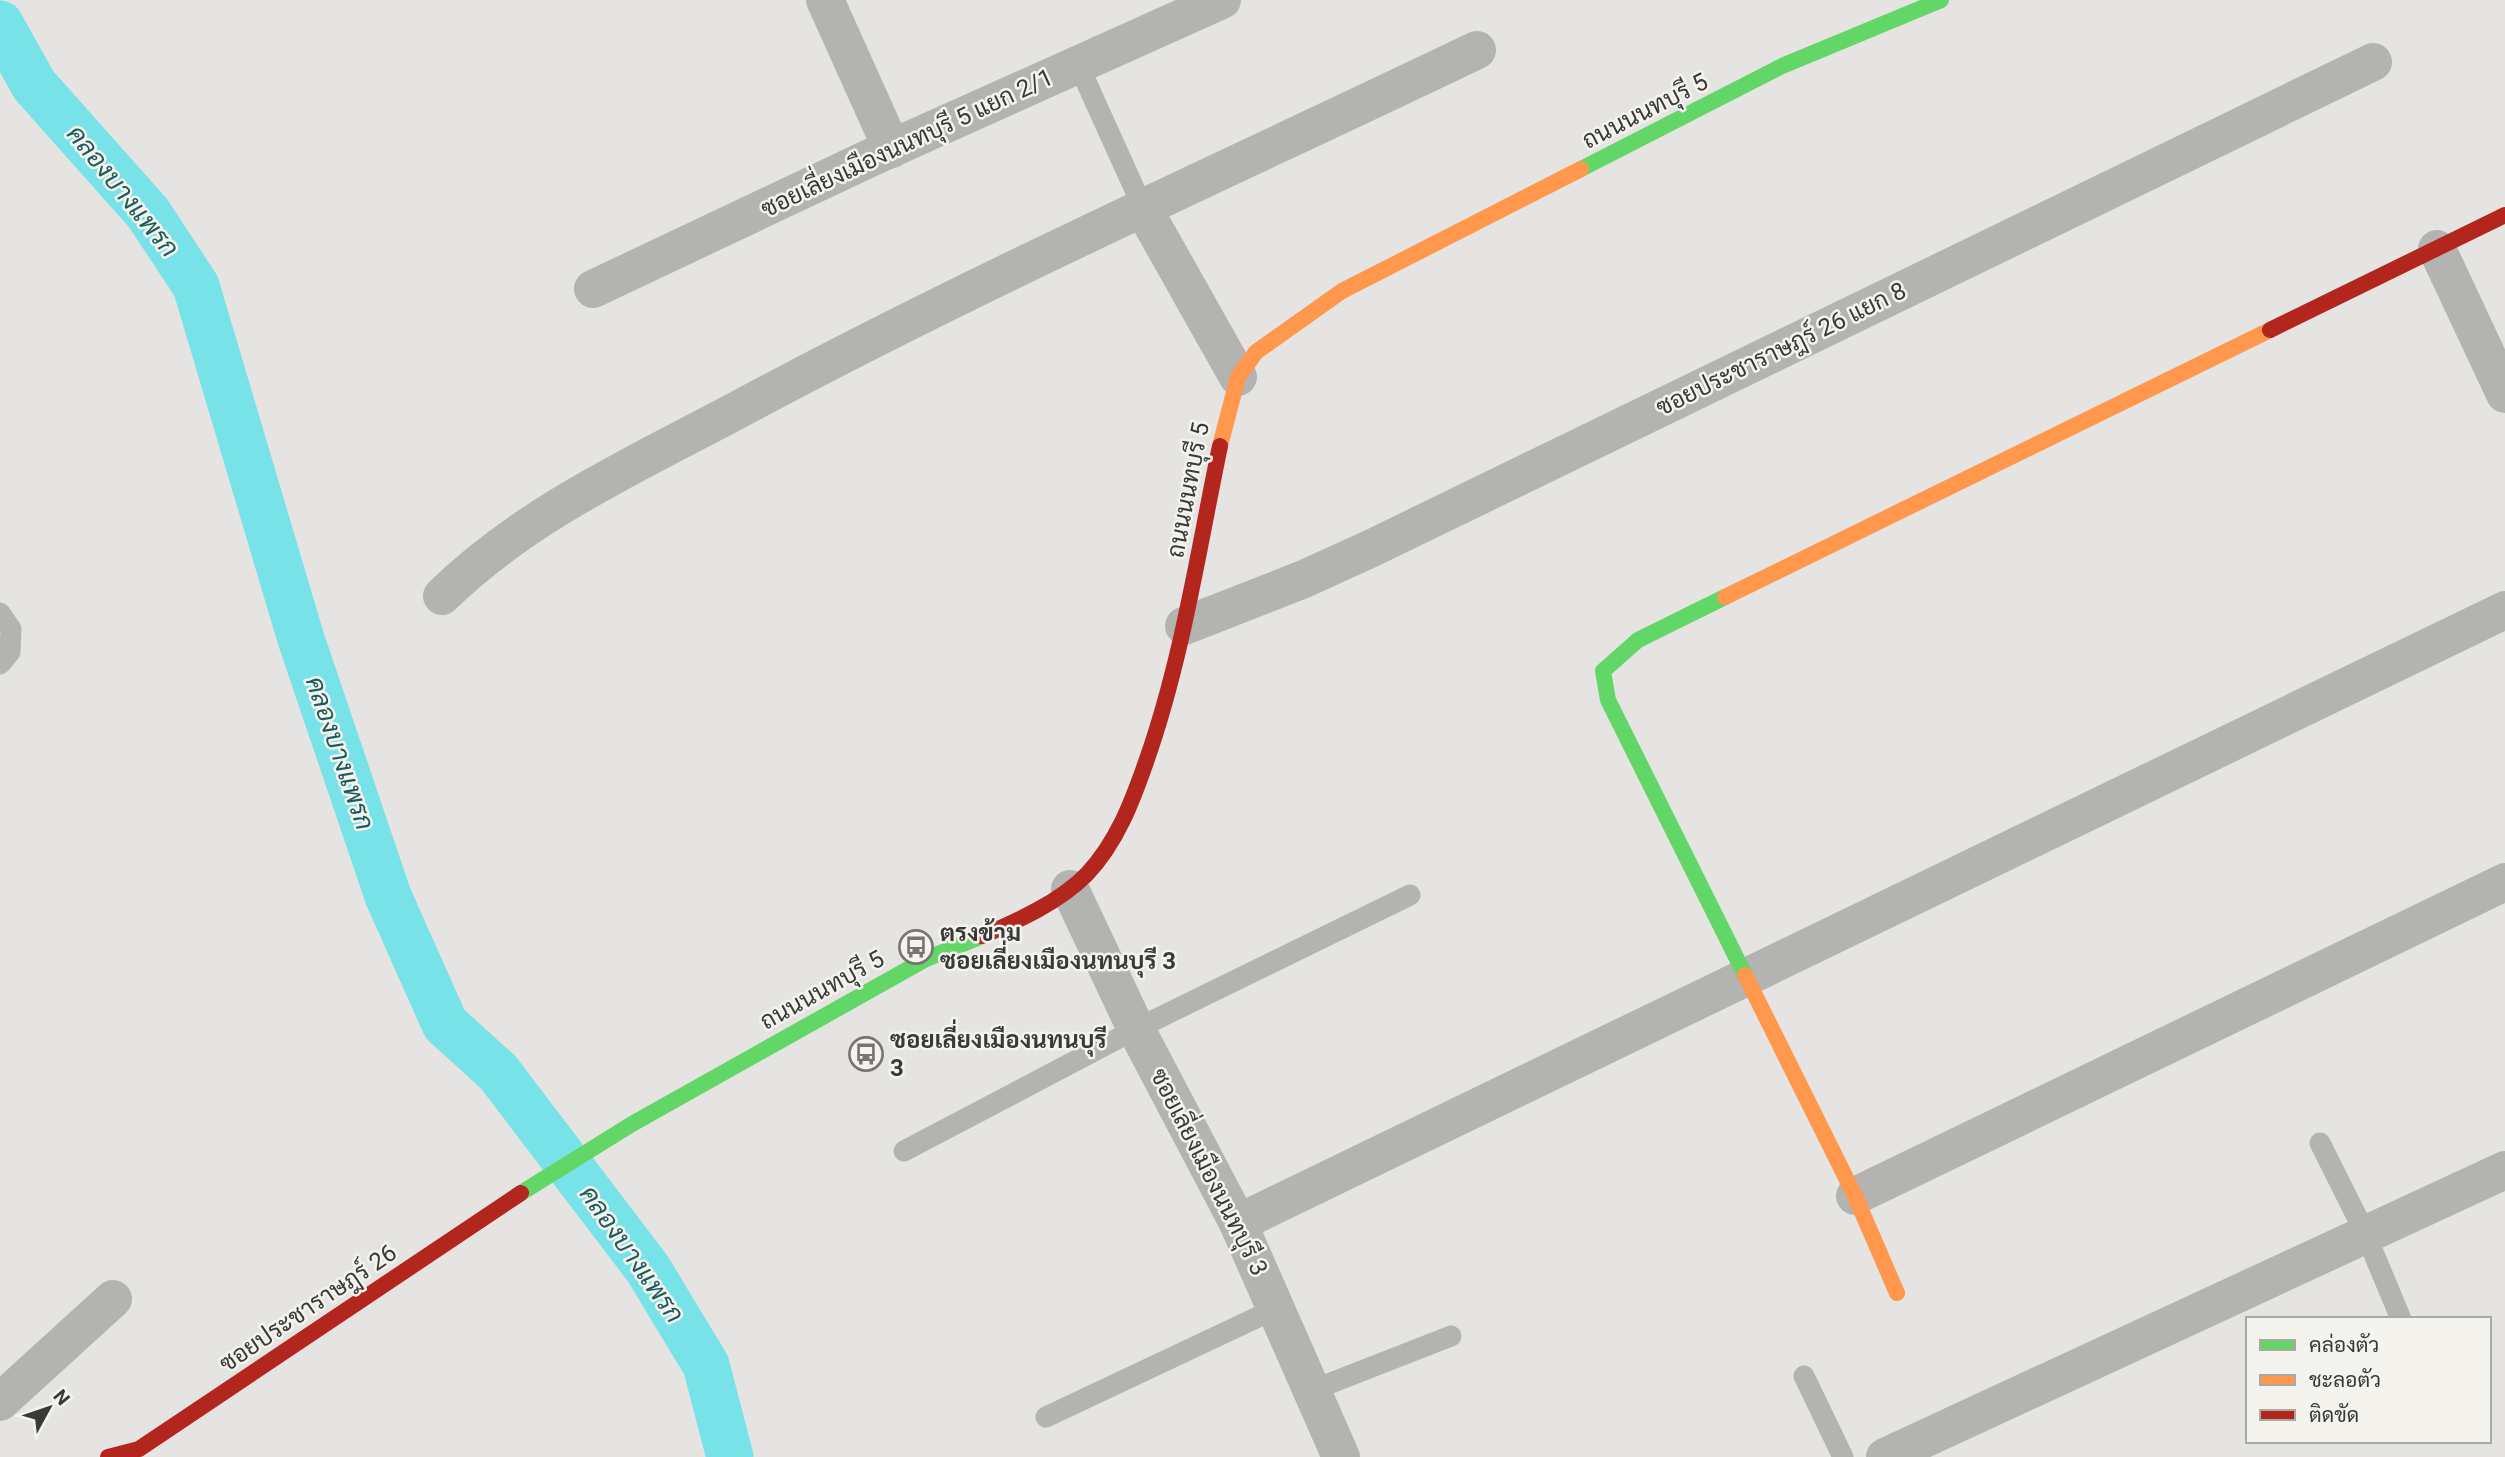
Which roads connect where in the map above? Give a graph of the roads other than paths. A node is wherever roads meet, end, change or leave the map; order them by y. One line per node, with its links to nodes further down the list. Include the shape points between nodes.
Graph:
1 (825, 0): 7 (street)
2 (1222, 0): 6 (street, ซอยเลี่ยงเมืองนนทบุรี 5 แยก 2/1)
3 (1941, 0): 12 (street, ถนนนนทบุรี 5, via 1782,66 1342,291 1256,352)
4 (1477, 50): 8 (street)
5 (2373, 62): 17 (street, ซอยประชาราษฎร์ 26 แยก 8, via 1372,548)
6 (1078, 64): 7 (street, ซอยเลี่ยงเมืองนนทบุรี 5 แยก 2/1); 8 (lane)
7 (892, 149): 11 (street, ซอยเลี่ยงเมืองนนทบุรี 5 แยก 2/1)
8 (1144, 210): 12 (street); 14 (street, via 888,331 542,514 477,562)
9 (2505, 215): 10 (street)
10 (2437, 249): 13 (street); 22 (street, via 1638,640 1603,671 1608,700)
11 (593, 289)
12 (1238, 377): 17 (street, ถนนนนทบุรี 5, via 1226,415)
13 (2505, 394)
14 (442, 596)
15 (2505, 610): 22 (street)
16 (0, 613): 18 (lane, via 11,629 10,652)
17 (1184, 625): 20 (street, ถนนนนทบุรี 5, via 1170,698 1127,817 1088,873)
18 (0, 664)
19 (2505, 882): 28 (street)
20 (1070, 889): 23 (street, ซอยเลี่ยงเมืองนนทบุรี 3); 27 (street, ถนนนนทบุรี 5, via 1010,924 926,959 856,997)
21 (1410, 895): 23 (lane)
22 (1748, 978): 28 (street); 29 (street)
23 (1136, 1029): 25 (lane); 29 (street, ซอยเลี่ยงเมืองนนทบุรี 3)
24 (2320, 1143): 30 (lane)
25 (904, 1151)
26 (2505, 1170): 30 (street)
27 (529, 1186): 41 (street, ซอยประชาราษฎร์ 26, via 139,1449)
28 (1855, 1196): 31 (street)
29 (1238, 1223): 33 (street, ซอยเลี่ยงเมืองนนทบุรี 3)
30 (2366, 1235): 34 (lane); 43 (street)
31 (1897, 1293)
32 (113, 1299): 38 (street)
33 (1277, 1308): 37 (street, ซอยเลี่ยงเมืองนนทบุรี 3); 39 (lane)
34 (2400, 1317)
35 (1451, 1336): 37 (lane)
36 (1804, 1376): 42 (lane)
37 (1313, 1391): 40 (street, ซอยเลี่ยงเมืองนนทบุรี 3)
38 (0, 1402)
39 (1046, 1417)
40 (1332, 1454)
41 (108, 1457)
42 (1843, 1457)
43 (1885, 1457)

